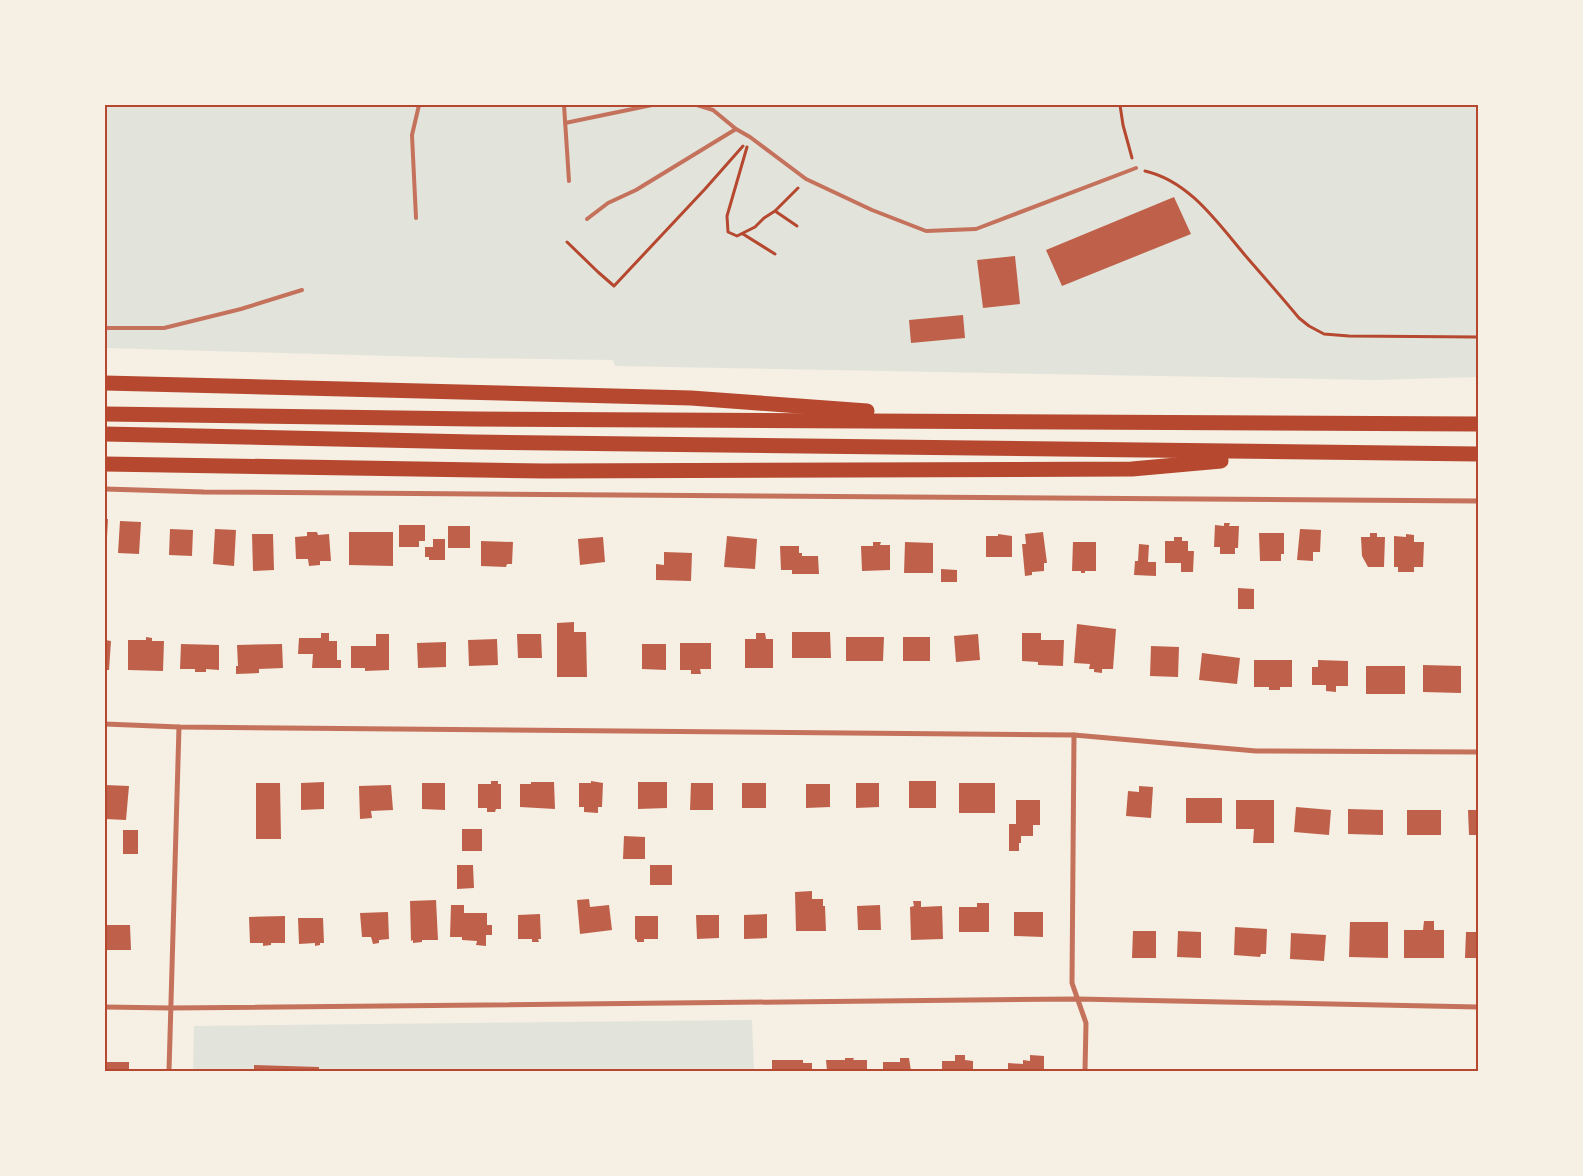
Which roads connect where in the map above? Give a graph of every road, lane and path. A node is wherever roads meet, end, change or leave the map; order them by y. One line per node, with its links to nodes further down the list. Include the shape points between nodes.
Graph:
1 (419, 105): 13 (lane, via 412,135)
2 (564, 105): 6 (lane)
3 (652, 105): 6 (lane)
4 (697, 105): 7 (lane, via 713,110)
5 (1120, 105): 9 (path)
6 (565, 123): 11 (lane)
7 (736, 129): 8 (lane); 14 (lane, via 636,190 608,203)
8 (750, 137): 10 (lane); 16 (path, via 727,216 728,232 737,236); 17 (path, via 614,286)
9 (1136, 168): 10 (lane, via 976,229 926,230 872,210); 21 (path, via 1168,180 1189,193 1299,318 1324,334)
10 (806, 179): 12 (path)
11 (569, 181)
12 (775, 211): 15 (path); 16 (path)
13 (416, 218)
14 (587, 219)
15 (797, 226)
16 (743, 234): 18 (path)
17 (567, 242)
18 (775, 254)
19 (302, 290): 20 (lane, via 164,328)
20 (105, 328)
21 (1478, 337)
22 (105, 383): 24 (highway, via 691,398)
23 (105, 414): 24 (highway)
24 (1004, 421): 25 (highway)
25 (1478, 424)
26 (105, 434): 27 (highway)
27 (1301, 453): 28 (highway); 29 (highway, via 1132,469 544,471)
28 (1478, 454)
29 (105, 464)
30 (105, 489): 31 (street)
31 (1478, 501)
32 (105, 724): 33 (street)
33 (179, 727): 34 (street); 39 (street)
34 (1074, 734): 35 (street, via 1256,751); 36 (street, via 1072,983)
35 (1478, 752)
36 (1077, 999): 37 (street); 39 (street); 41 (street, via 1086,1022)
37 (1478, 1006)
38 (105, 1007): 39 (street)
39 (170, 1008): 40 (street)
40 (169, 1071)
41 (1085, 1071)

